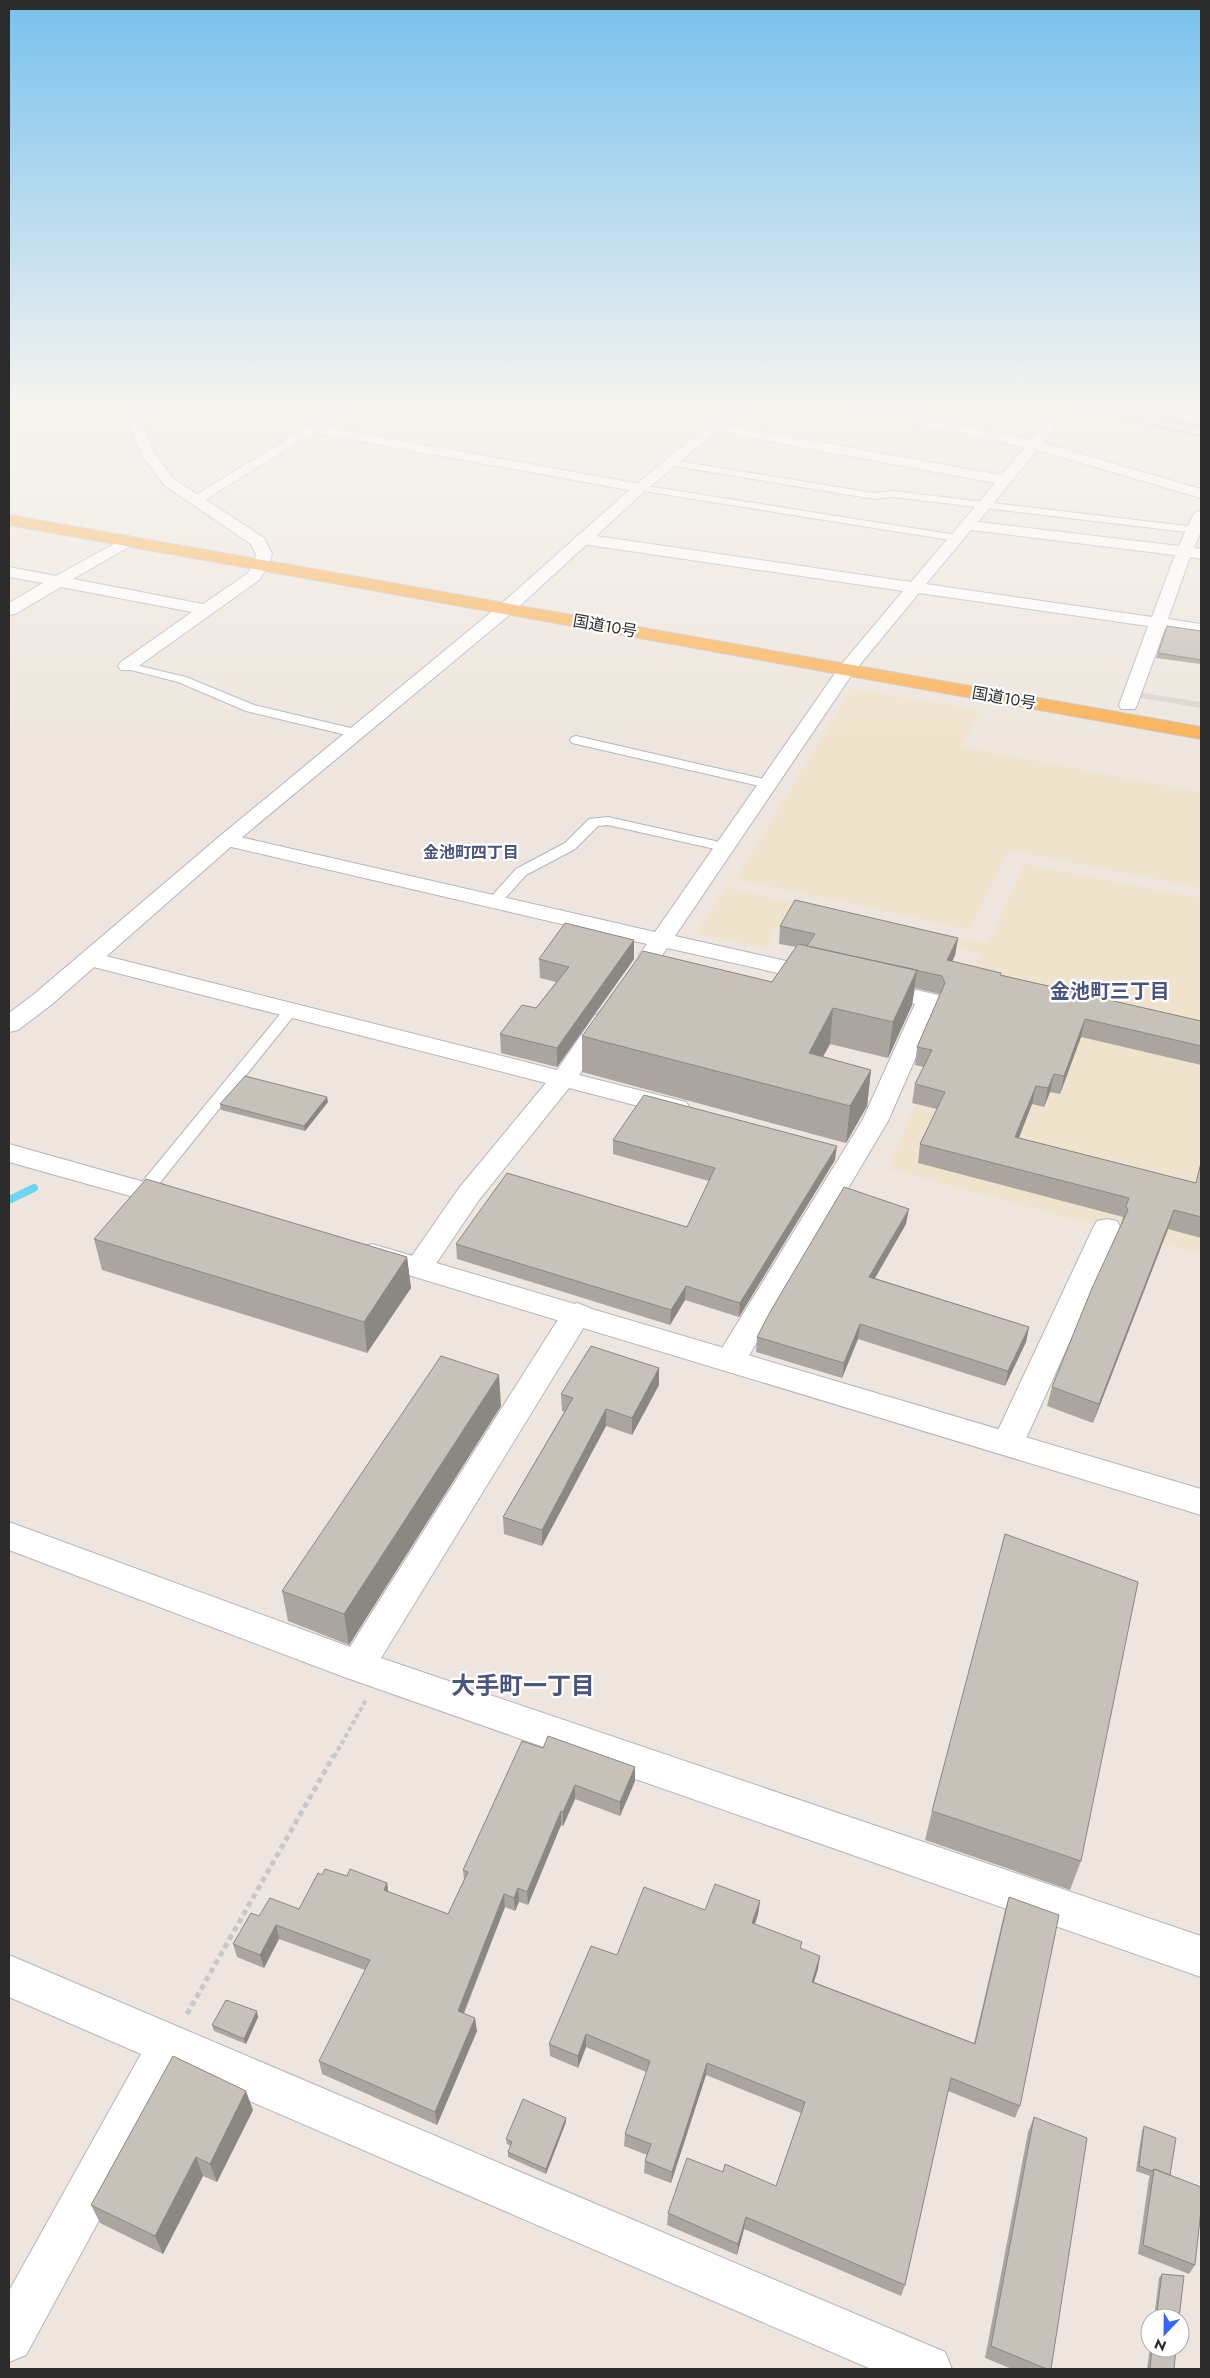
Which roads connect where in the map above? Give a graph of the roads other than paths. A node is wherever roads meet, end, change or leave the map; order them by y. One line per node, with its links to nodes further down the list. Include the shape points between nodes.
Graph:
1 (9, 520): 12 (highway, 国道10号)
2 (76, 520): 14 (highway, 国道10号)
3 (227, 520): 14 (street, via 258,541)
4 (604, 520): 11 (street)
5 (842, 520): 10 (lane)
6 (971, 520): 9 (street)
7 (1172, 520): 8 (lane)
8 (1198, 522): 13 (street)
9 (967, 525): 10 (street); 13 (street)
10 (956, 538): 17 (street)
11 (582, 539): 17 (street); 18 (street)
12 (128, 541): 14 (highway, 国道10号); 16 (street)
13 (1193, 553): 21 (street)
14 (263, 559): 18 (highway, 国道10号); 20 (street, via 253,577)
15 (9, 572): 16 (street)
16 (58, 581): 19 (street); 20 (street)
17 (916, 587): 21 (street); 23 (street)
18 (514, 602): 23 (highway, 国道10号); 27 (street)
19 (9, 610)
20 (206, 610): 24 (street)
21 (1158, 623): 22 (street); 25 (street)
22 (1201, 630)
23 (852, 664): 25 (highway, 国道10号); 28 (highway, 国道10号); 30 (street)
24 (127, 666): 27 (lane, via 182,680 250,708)
25 (1128, 705): 26 (highway, 国道10号)
26 (1201, 718)
27 (355, 733): 31 (street)
28 (1201, 733)
29 (576, 740): 30 (lane)
30 (768, 784): 32 (street)
31 (227, 840): 33 (street); 35 (street)
32 (724, 847): 33 (lane, via 608,822 594,822 570,846 521,872); 34 (street)
33 (494, 902): 34 (street)
34 (661, 940): 36 (street); 44 (street, via 929,1000 875,1121)
35 (90, 959): 38 (street); 39 (street)
36 (638, 972)
37 (615, 1005): 40 (street)
38 (291, 1010): 40 (street); 45 (lane)
39 (9, 1025)
40 (564, 1078): 41 (street); 49 (street, via 506,1145)
41 (704, 1115)
42 (826, 1148): 44 (street)
43 (9, 1153): 45 (street)
44 (854, 1155): 51 (street)
45 (144, 1191): 46 (street)
46 (201, 1206)
47 (1107, 1228): 52 (street)
48 (343, 1246): 49 (street)
49 (419, 1267): 50 (street)
50 (577, 1314): 51 (street); 55 (street)
51 (730, 1361): 52 (street)
52 (1008, 1443): 53 (street)
53 (1201, 1502)
54 (9, 1536): 55 (street)
55 (369, 1670): 56 (street)
56 (1201, 1957)
57 (9, 1976): 58 (street)
58 (170, 2045): 59 (street); 60 (street)
59 (9, 2338)
60 (928, 2369)

